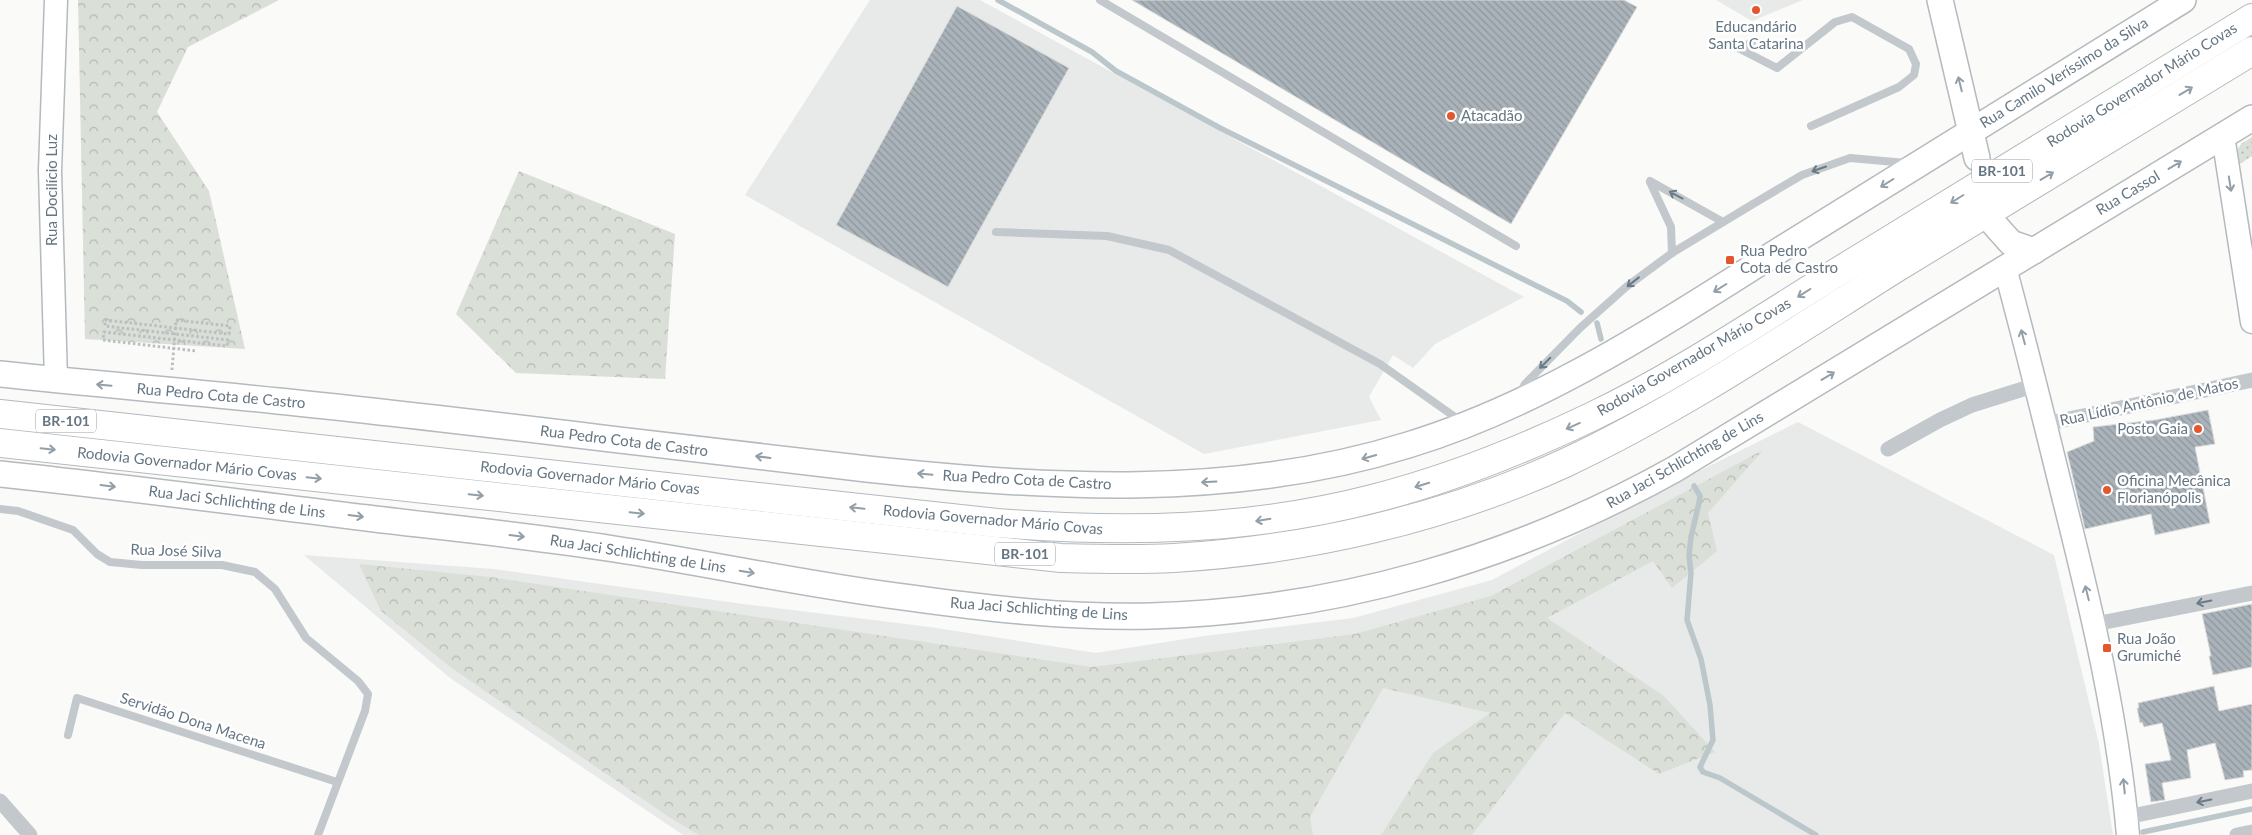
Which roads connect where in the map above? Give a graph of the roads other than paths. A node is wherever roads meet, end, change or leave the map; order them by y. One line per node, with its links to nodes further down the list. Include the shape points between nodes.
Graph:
1 (56, 0): 22 (main road, Rua Docilício Luz, via 50,171)
2 (1100, 0): 16 (lane)
3 (1940, 0): 10 (main road, one-way to 3)
4 (2183, 0): 10 (main road, Rua Camilo Veríssimo da Silva)
5 (2252, 18): 26 (highway, Rodovia Governador Mário Covas / BR-101, one-way to 26, via 1659,381 1593,416 1518,450 1445,477 1376,498 1302,514 1229,525 1149,530 1073,529)
6 (1752, 42): 9 (lane, via 1740,49 1777,68 1835,22 1852,17 1909,49 1916,64 1914,75 1899,87)
7 (2252, 51): 29 (highway, Rodovia Governador Mário Covas / BR-101, one-way to 7, via 1061,558 1172,558 1303,543 1445,508 1562,464 1614,439 1767,349)
8 (2252, 118): 11 (main road, Rua Cassol)
9 (1811, 126)
10 (1980, 126): 12 (main road); 13 (main road, Rua Pedro Cota de Castro)
11 (2222, 136): 17 (main road, Rua Cassol, one-way to 11); 20 (main road, one-way to 20)
12 (1977, 157)
13 (1918, 164): 14 (lane, one-way to 14, via 1850,158 1802,175); 25 (main road, Rua Pedro Cota de Castro, one-way to 25, via 1618,350)
14 (1723, 222): 18 (lane); 18 (lane, one-way to 18, via 1650,181 1670,227)
15 (996, 232): 27 (lane, via 1107,236 1169,250 1380,364)
16 (1516, 246)
17 (2034, 250): 19 (main road, Rua Cassol); 19 (main road, via 2011,243 1994,224)
18 (1672, 253): 25 (lane, one-way to 25, via 1626,287 1580,328 1525,384)
19 (2005, 268): 24 (main road, one-way to 19); 31 (main road, Rua Jaci Schlichting de Lins, one-way to 19, via 582,544 921,600 1072,614 1148,616 1218,612 1284,605 1404,580 1512,545 1577,518 1629,495 1675,469)
20 (2252, 322)
21 (0, 374): 22 (main road, Rua Pedro Cota de Castro)
22 (56, 380): 27 (main road, Rua Pedro Cota de Castro, one-way to 22, via 1414,444 1352,462 1288,474 1148,485 1074,485 869,469 343,407)
23 (2252, 380): 28 (street, Rua Lídio Antônio de Matos)
24 (2036, 384): 28 (main road); 30 (street, via 1972,405)
25 (1515, 404): 27 (main road, Rua Pedro Cota de Castro)
26 (0, 414)
27 (1465, 424)
28 (2045, 424): 34 (main road, one-way to 28)
29 (0, 443)
30 (1888, 449)
31 (0, 474)
32 (0, 509): 36 (lane, Rua José Silva, via 18,511 73,530 110,562 222,565 255,572 275,589 306,638 358,681 368,694 365,711)
33 (2252, 593): 34 (street, one-way to 34)
34 (2095, 624): 39 (main road, one-way to 34, via 2110,699)
35 (68, 735): 36 (lane, Servidão Dona Macena, via 76,698)
36 (337, 782): 42 (lane)
37 (2252, 791): 39 (street, one-way to 39)
38 (0, 801): 41 (street)
39 (2128, 826)
40 (2252, 832): 43 (street)
41 (30, 835)
42 (318, 835)
43 (2236, 835)

